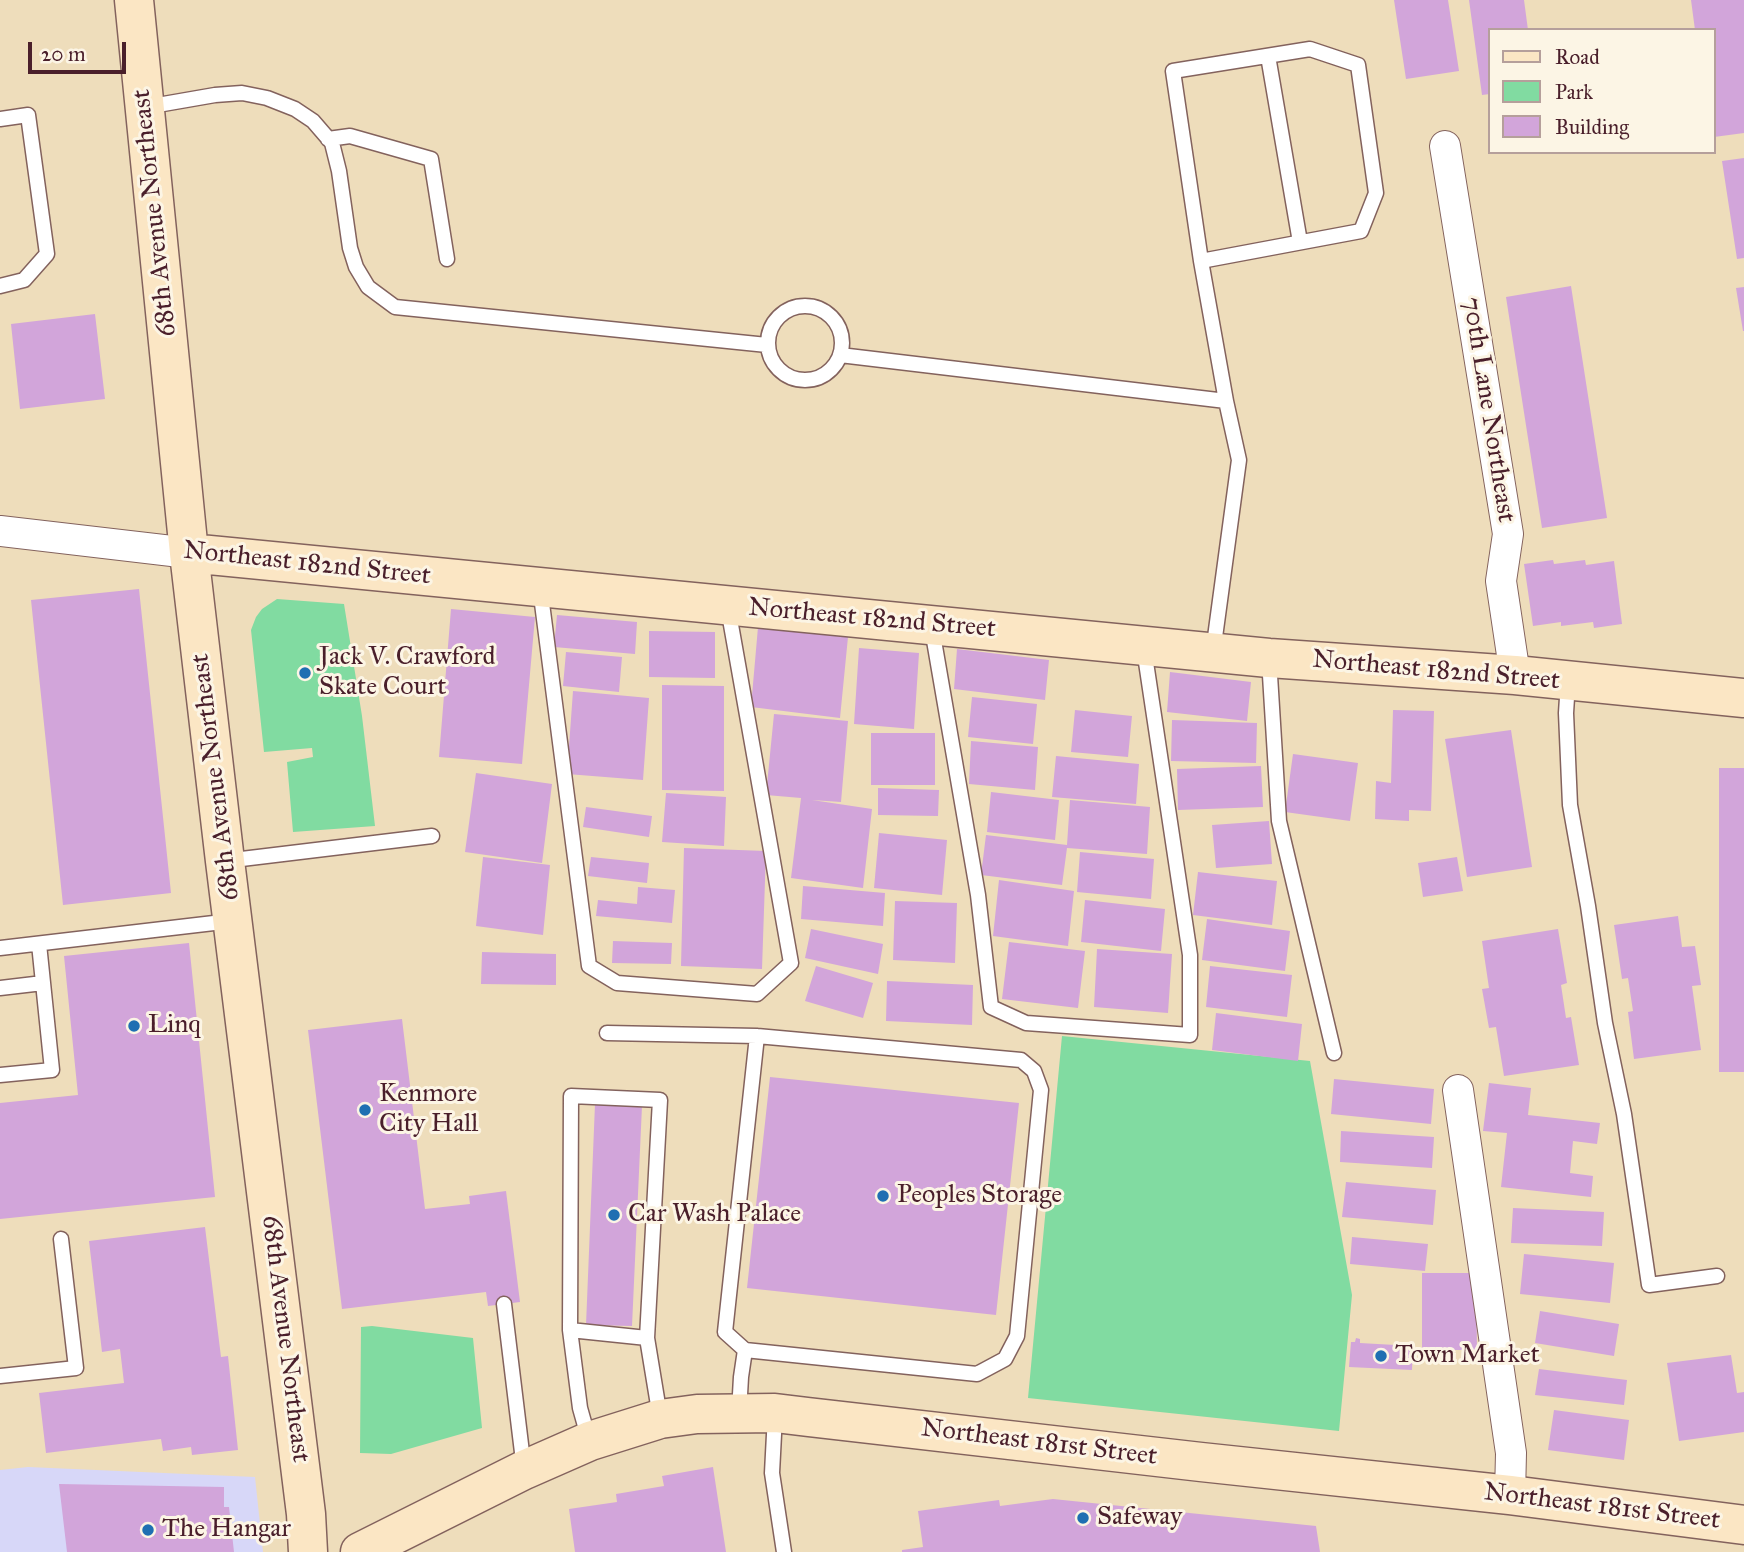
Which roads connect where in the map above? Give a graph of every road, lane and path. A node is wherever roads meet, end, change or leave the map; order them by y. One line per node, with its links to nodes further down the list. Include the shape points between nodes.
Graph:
1 (134, 0): 3 (street, 68th Avenue Northeast)
2 (1268, 56): 7 (lane); 7 (lane, via 1310,50 1358,65 1376,193 1361,230); 9 (lane, via 1173,71)
3 (144, 107): 5 (lane, via 242,93 295,108); 15 (street, 68th Avenue Northeast)
4 (0, 119): 10 (lane, via 28,115 47,254 24,280)
5 (328, 139): 8 (lane, via 350,136 431,159); 11 (lane, via 339,171 356,267 368,287 395,307)
6 (1445, 146): 22 (street, 70th Lane Northeast, via 1508,534 1501,581)
7 (1300, 242): 9 (lane)
8 (447, 260)
9 (1201, 261): 13 (lane)
10 (0, 286)
11 (767, 345): 12 (lane, via 776,367 797,380 821,377); 12 (lane, via 774,322 792,308 805,305 817,307 837,323)
12 (840, 355): 13 (lane)
13 (1226, 401): 20 (lane, via 1239,460)
14 (0, 531): 15 (street, Northeast 182nd Street)
15 (189, 553): 16 (street, Northeast 182nd Street); 26 (street, 68th Avenue Northeast)
16 (540, 587): 17 (street, Northeast 182nd Street); 17 (lane, via 589,966 617,983 757,994 791,963)
17 (727, 605): 18 (street, Northeast 182nd Street)
18 (931, 624): 19 (street, Northeast 182nd Street); 19 (lane, via 978,895 991,1007 1026,1023 1190,1035 1190,955)
19 (1143, 645): 20 (street, Northeast 182nd Street)
20 (1213, 652): 21 (street, Northeast 182nd Street)
21 (1269, 657): 22 (street, Northeast 182nd Street); 34 (lane, via 1279,821)
22 (1515, 676): 23 (street, Northeast 182nd Street)
23 (1568, 681): 24 (street, Northeast 182nd Street); 38 (lane, via 1570,804 1649,1285)
24 (1744, 698)
25 (432, 836): 26 (lane)
26 (225, 861): 27 (street, 68th Avenue Northeast)
27 (233, 921): 28 (lane); 50 (street, 68th Avenue Northeast)
28 (39, 944): 29 (lane); 30 (lane)
29 (0, 948)
30 (43, 983): 31 (lane); 35 (lane, via 52,1070)
31 (0, 988)
32 (607, 1033): 33 (lane)
33 (757, 1036): 42 (lane, via 725,1332); 42 (lane, via 1021,1060 1034,1071 1041,1090 1017,1336 1005,1359 977,1374)
34 (1334, 1053)
35 (0, 1076)
36 (1458, 1090): 48 (street, via 1511,1453)
37 (61, 1239): 43 (lane, via 76,1368)
38 (1717, 1276)
39 (504, 1304): 47 (lane)
40 (570, 1330): 41 (lane); 41 (lane, via 571,1096 660,1100); 46 (lane, via 580,1408)
41 (647, 1338): 45 (lane)
42 (745, 1350): 44 (lane, via 741,1377)
43 (0, 1376)
44 (757, 1413): 45 (street, Northeast 181st Street, via 697,1413); 48 (street, Northeast 181st Street); 52 (lane)
45 (660, 1419): 46 (street, Northeast 181st Street)
46 (590, 1441): 47 (street, Northeast 181st Street)
47 (524, 1470): 51 (street, Northeast 181st Street)
48 (1510, 1495): 49 (street, Northeast 181st Street)
49 (1744, 1525)
50 (308, 1552)
51 (360, 1552)
52 (785, 1552)

